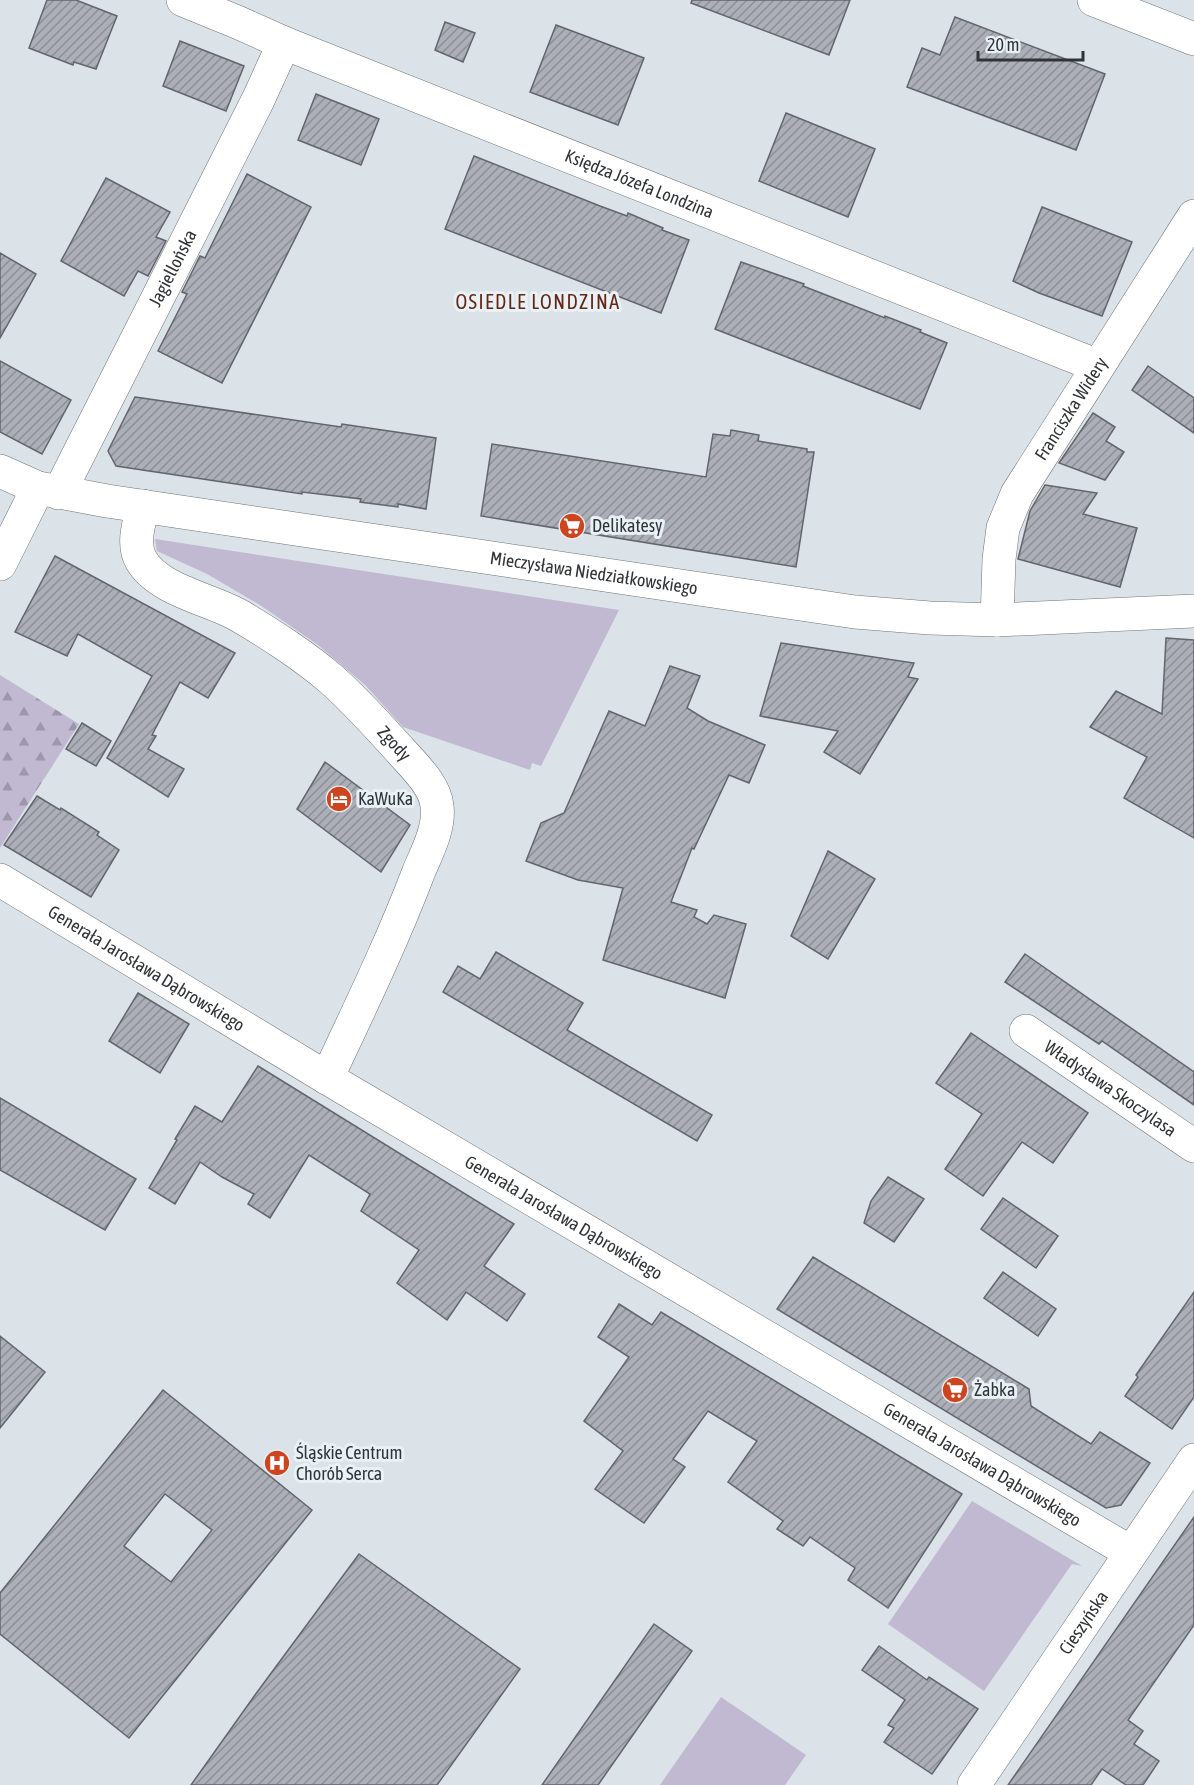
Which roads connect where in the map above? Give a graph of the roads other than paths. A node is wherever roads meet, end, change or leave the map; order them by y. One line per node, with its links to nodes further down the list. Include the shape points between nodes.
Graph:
1 (183, 0): 3 (street, Księdza Józefa Londzina)
2 (1094, 0): 4 (street)
3 (241, 11): 5 (street, Księdza Józefa Londzina)
4 (1194, 39)
5 (284, 43): 7 (street, Księdza Józefa Londzina); 9 (street, Jagiellońska, via 258,100)
6 (1194, 216): 7 (street, Franciszka Widery)
7 (1098, 366): 13 (street, Franciszka Widery, via 1017,494 1004,528 999,559)
8 (0, 471): 9 (street, Mieczysława Niedziałkowskiego)
9 (49, 490): 10 (street, Mieczysława Niedziałkowskiego); 11 (street, Jagiellońska)
10 (143, 506): 13 (street, Mieczysława Niedziałkowskiego, via 814,607); 16 (street, Zgody, via 136,546 148,570 163,581 237,614 330,678 424,778 437,805 437,821 413,887)
11 (0, 564)
12 (1194, 611): 13 (street, Mieczysława Niedziałkowskiego)
13 (997, 620)
14 (0, 880): 16 (street, Generała Jarosława Dąbrowskiego)
15 (1026, 1031): 17 (street, Władysława Skoczylasa)
16 (327, 1078): 19 (street, Generała Jarosława Dąbrowskiego)
17 (1194, 1146)
18 (1194, 1460): 19 (street, Cieszyńska)
19 (1130, 1552): 20 (street, Cieszyńska)
20 (974, 1785)

